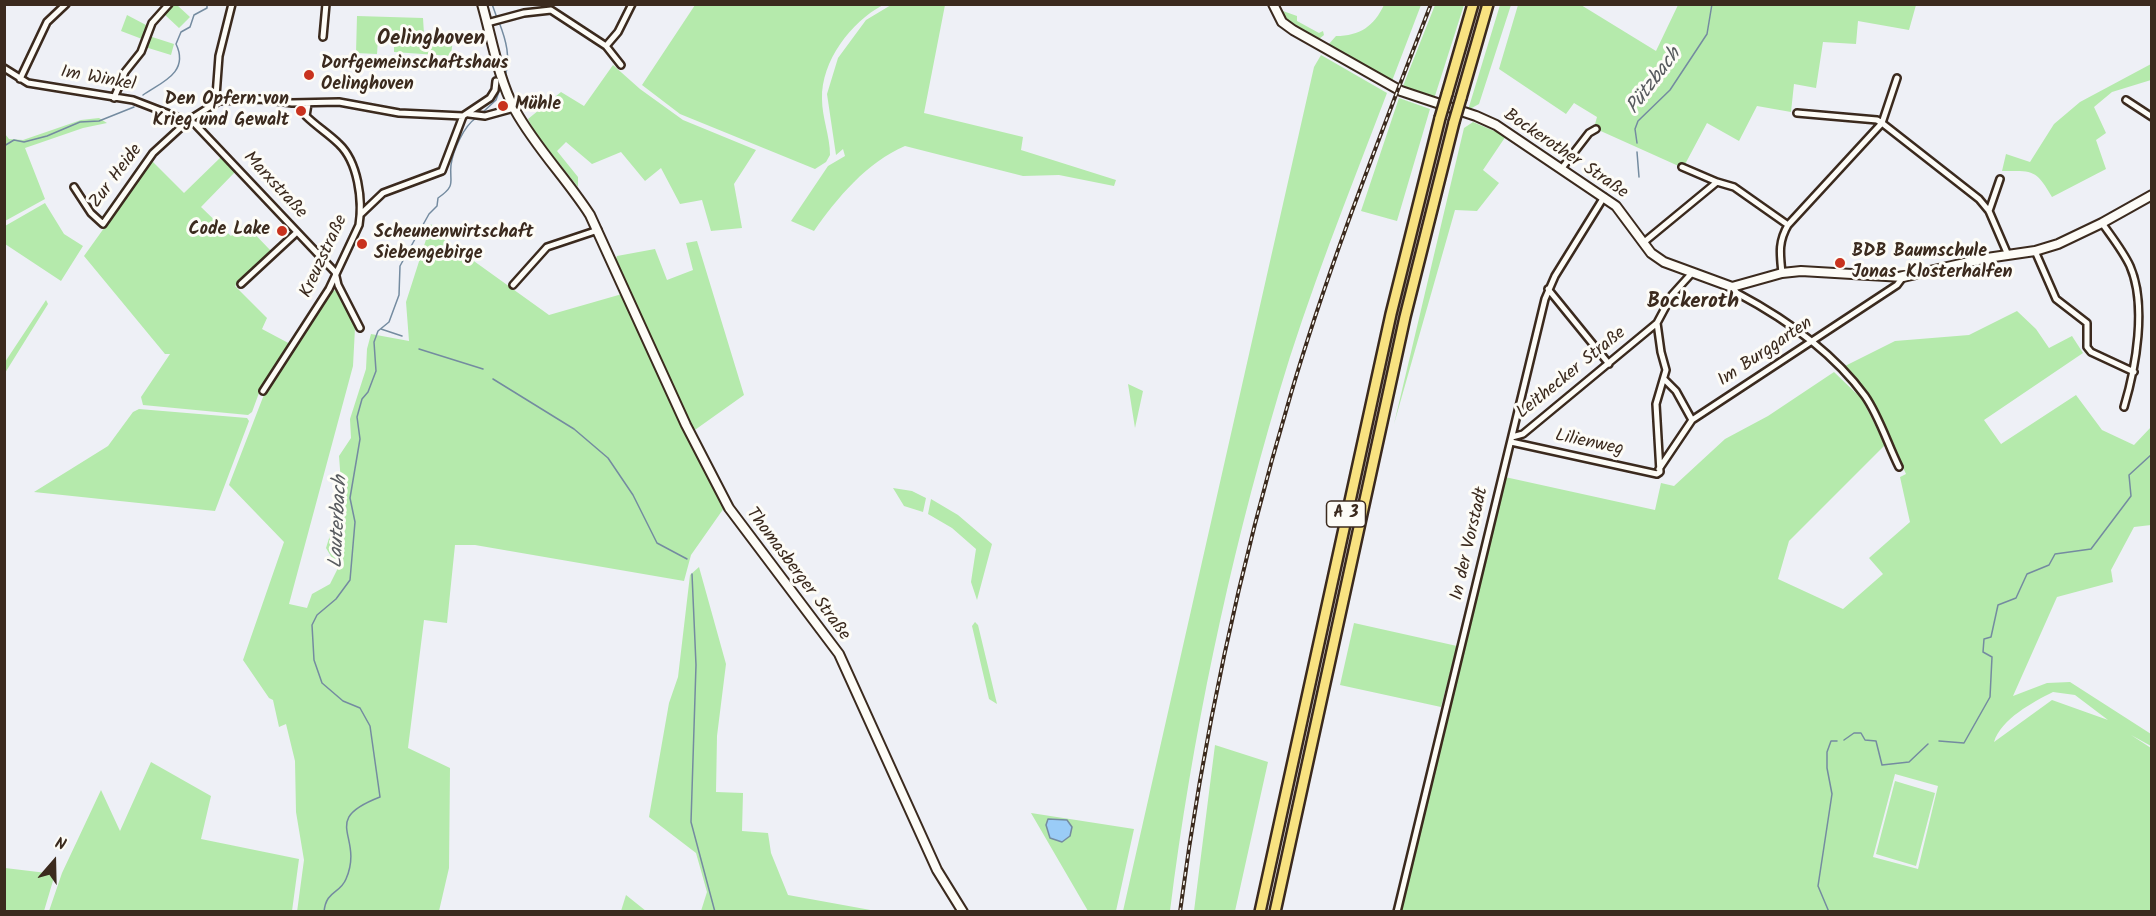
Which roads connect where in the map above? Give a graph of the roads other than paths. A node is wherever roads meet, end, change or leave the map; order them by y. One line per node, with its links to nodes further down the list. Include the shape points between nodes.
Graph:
1 (66, 4): 16 (street, via 47,22)
2 (232, 4): 20 (street, via 219,56)
3 (326, 4): 11 (street)
4 (482, 4): 10 (main road, Thomasberger Straße)
5 (632, 4): 12 (street)
6 (1273, 4): 31 (main road, Bockerother Straße, via 1282,22 1293,30 1390,86 1496,125)
7 (1473, 4): 67 (highway, A 3, bridge, via 1390,314)
8 (1488, 4): 68 (highway, A 3, bridge, via 1405,317)
9 (167, 5): 18 (street, via 152,23 141,52 125,72)
10 (490, 22): 12 (street, via 551,10); 22 (main road, Thomasberger Straße)
11 (323, 38)
12 (606, 46): 13 (street)
13 (621, 65)
14 (4, 68): 16 (street, Im Winkel)
15 (1897, 78): 28 (street)
16 (20, 79): 18 (street, Im Winkel)
17 (496, 81): 24 (street, Zur Heide, via 490,98)
18 (114, 98): 27 (street, Im Winkel, via 133,100)
19 (2126, 100): 26 (street)
20 (219, 101): 21 (street, Zur Heide, via 260,99); 27 (street, Zur Heide)
21 (308, 104): 25 (street, Zur Heide, via 339,102 399,113); 38 (street, Kreuzstraße, via 306,116 341,145 353,164)
22 (514, 108): 24 (street, Zur Heide, via 485,116); 41 (main road, Thomasberger Straße, via 571,185)
23 (1797, 113): 28 (street)
24 (472, 115): 25 (street, Zur Heide)
25 (463, 116): 38 (street, via 442,171 383,194)
26 (2151, 117)
27 (189, 120): 34 (street, Zur Heide, via 153,153 103,224); 42 (street, Marxstraße)
28 (1882, 123): 37 (street); 40 (street)
29 (1596, 129): 31 (street)
30 (1682, 167): 33 (street)
31 (1562, 168): 36 (main road, Bockerother Straße)
32 (2000, 179): 37 (street)
33 (1718, 182): 40 (street, via 1734,187); 43 (street)
34 (75, 187)
35 (2151, 195): 39 (main road)
36 (1604, 197): 43 (main road, Bockerother Straße, via 1628,218); 53 (street, In der Vorstadt)
37 (1989, 211): 45 (street)
38 (361, 214): 46 (street, Kreuzstraße)
39 (2102, 223): 44 (main road); 58 (street, via 2135,280 2138,304)
40 (1788, 225): 47 (street, via 1779,248)
41 (598, 230): 51 (street, via 547,247); 66 (main road, Thomasberger Straße, via 686,425 729,508 839,654 937,870)
42 (296, 233): 46 (street, Marxstraße); 50 (street)
43 (1643, 243): 48 (main road, Bockerother Straße, via 1664,262)
44 (2035, 251): 45 (main road); 58 (street, via 2056,299 2087,323 2087,347 2091,352)
45 (2008, 255): 49 (main road)
46 (335, 272): 55 (street); 60 (street, Kreuzstraße, via 330,289)
47 (1782, 273): 49 (main road); 52 (main road)
48 (1691, 274): 52 (main road, Bockerother Straße); 54 (street, Leithecker Straße, via 1667,303)
49 (1903, 277): 56 (street, Im Burggarten, via 1897,285)
50 (241, 284)
51 (513, 285)
52 (1732, 287): 56 (street, via 1778,315)
53 (1548, 289): 57 (street); 63 (street, In der Vorstadt)
54 (1658, 323): 57 (street, Leithecker Straße); 59 (street)
55 (360, 328)
56 (1811, 343): 62 (street, Im Burggarten); 64 (street, via 1866,397)
57 (1609, 364): 63 (street, Leithecker Straße)
58 (2134, 372): 61 (street)
59 (1664, 379): 62 (street, via 1676,391); 65 (street, via 1656,404)
60 (263, 392)
61 (2124, 407)
62 (1692, 420): 65 (street, Im Burggarten)
63 (1511, 440): 65 (street, Lilienweg, via 1657,474); 69 (street, In der Vorstadt)
64 (1899, 467)
65 (1660, 470)
66 (963, 912)
67 (1260, 912)
68 (1275, 912)
69 (1397, 912)

